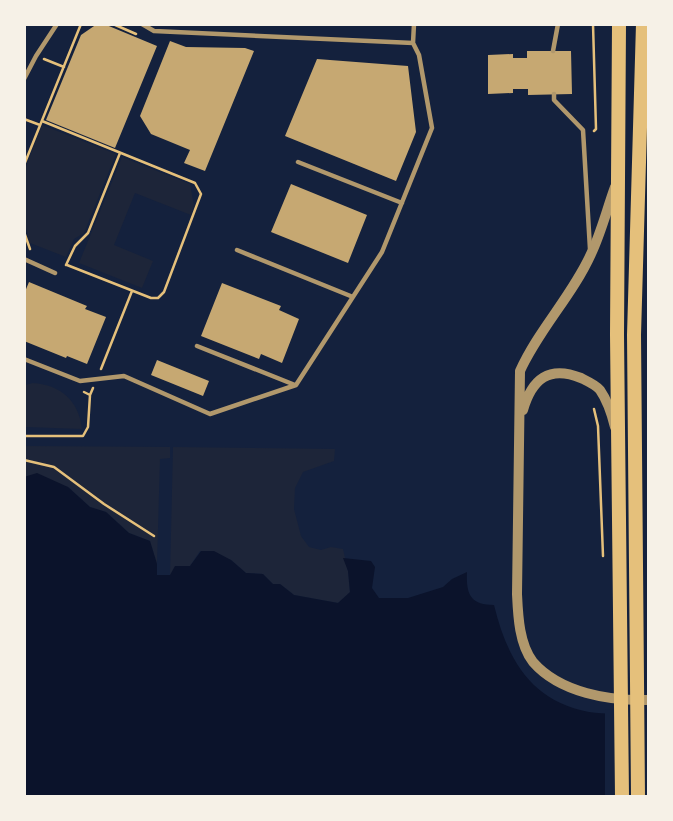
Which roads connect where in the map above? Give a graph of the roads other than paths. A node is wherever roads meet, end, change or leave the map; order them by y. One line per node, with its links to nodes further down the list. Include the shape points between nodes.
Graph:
1 (57, 24): 9 (lane)
2 (142, 24): 7 (lane, via 154,31)
3 (414, 24): 7 (lane)
4 (558, 24): 8 (lane)
5 (619, 24): 12 (main road)
6 (643, 24): 24 (main road)
7 (413, 43): 13 (lane, via 432,128)
8 (553, 51)
9 (24, 79)
10 (554, 94): 15 (lane, via 554,100 583,131)
11 (298, 162): 13 (lane)
12 (620, 174): 15 (street); 23 (main road)
13 (402, 203): 18 (lane, via 382,252)
14 (237, 250): 18 (lane)
15 (591, 255): 22 (street, via 520,371)
16 (24, 259): 17 (lane)
17 (55, 273)
18 (352, 298): 21 (lane)
19 (197, 345): 21 (lane)
20 (24, 359): 21 (lane, via 80,382 124,376 209,414)
21 (296, 385)
22 (521, 419): 23 (street, via 534,384 562,373 576,376 600,390); 25 (street, via 517,594 524,643 533,661 572,688 626,700)
23 (619, 441): 24 (main road)
24 (629, 645): 26 (main road); 27 (main road)
25 (649, 700)
26 (622, 796)
27 (638, 796)

